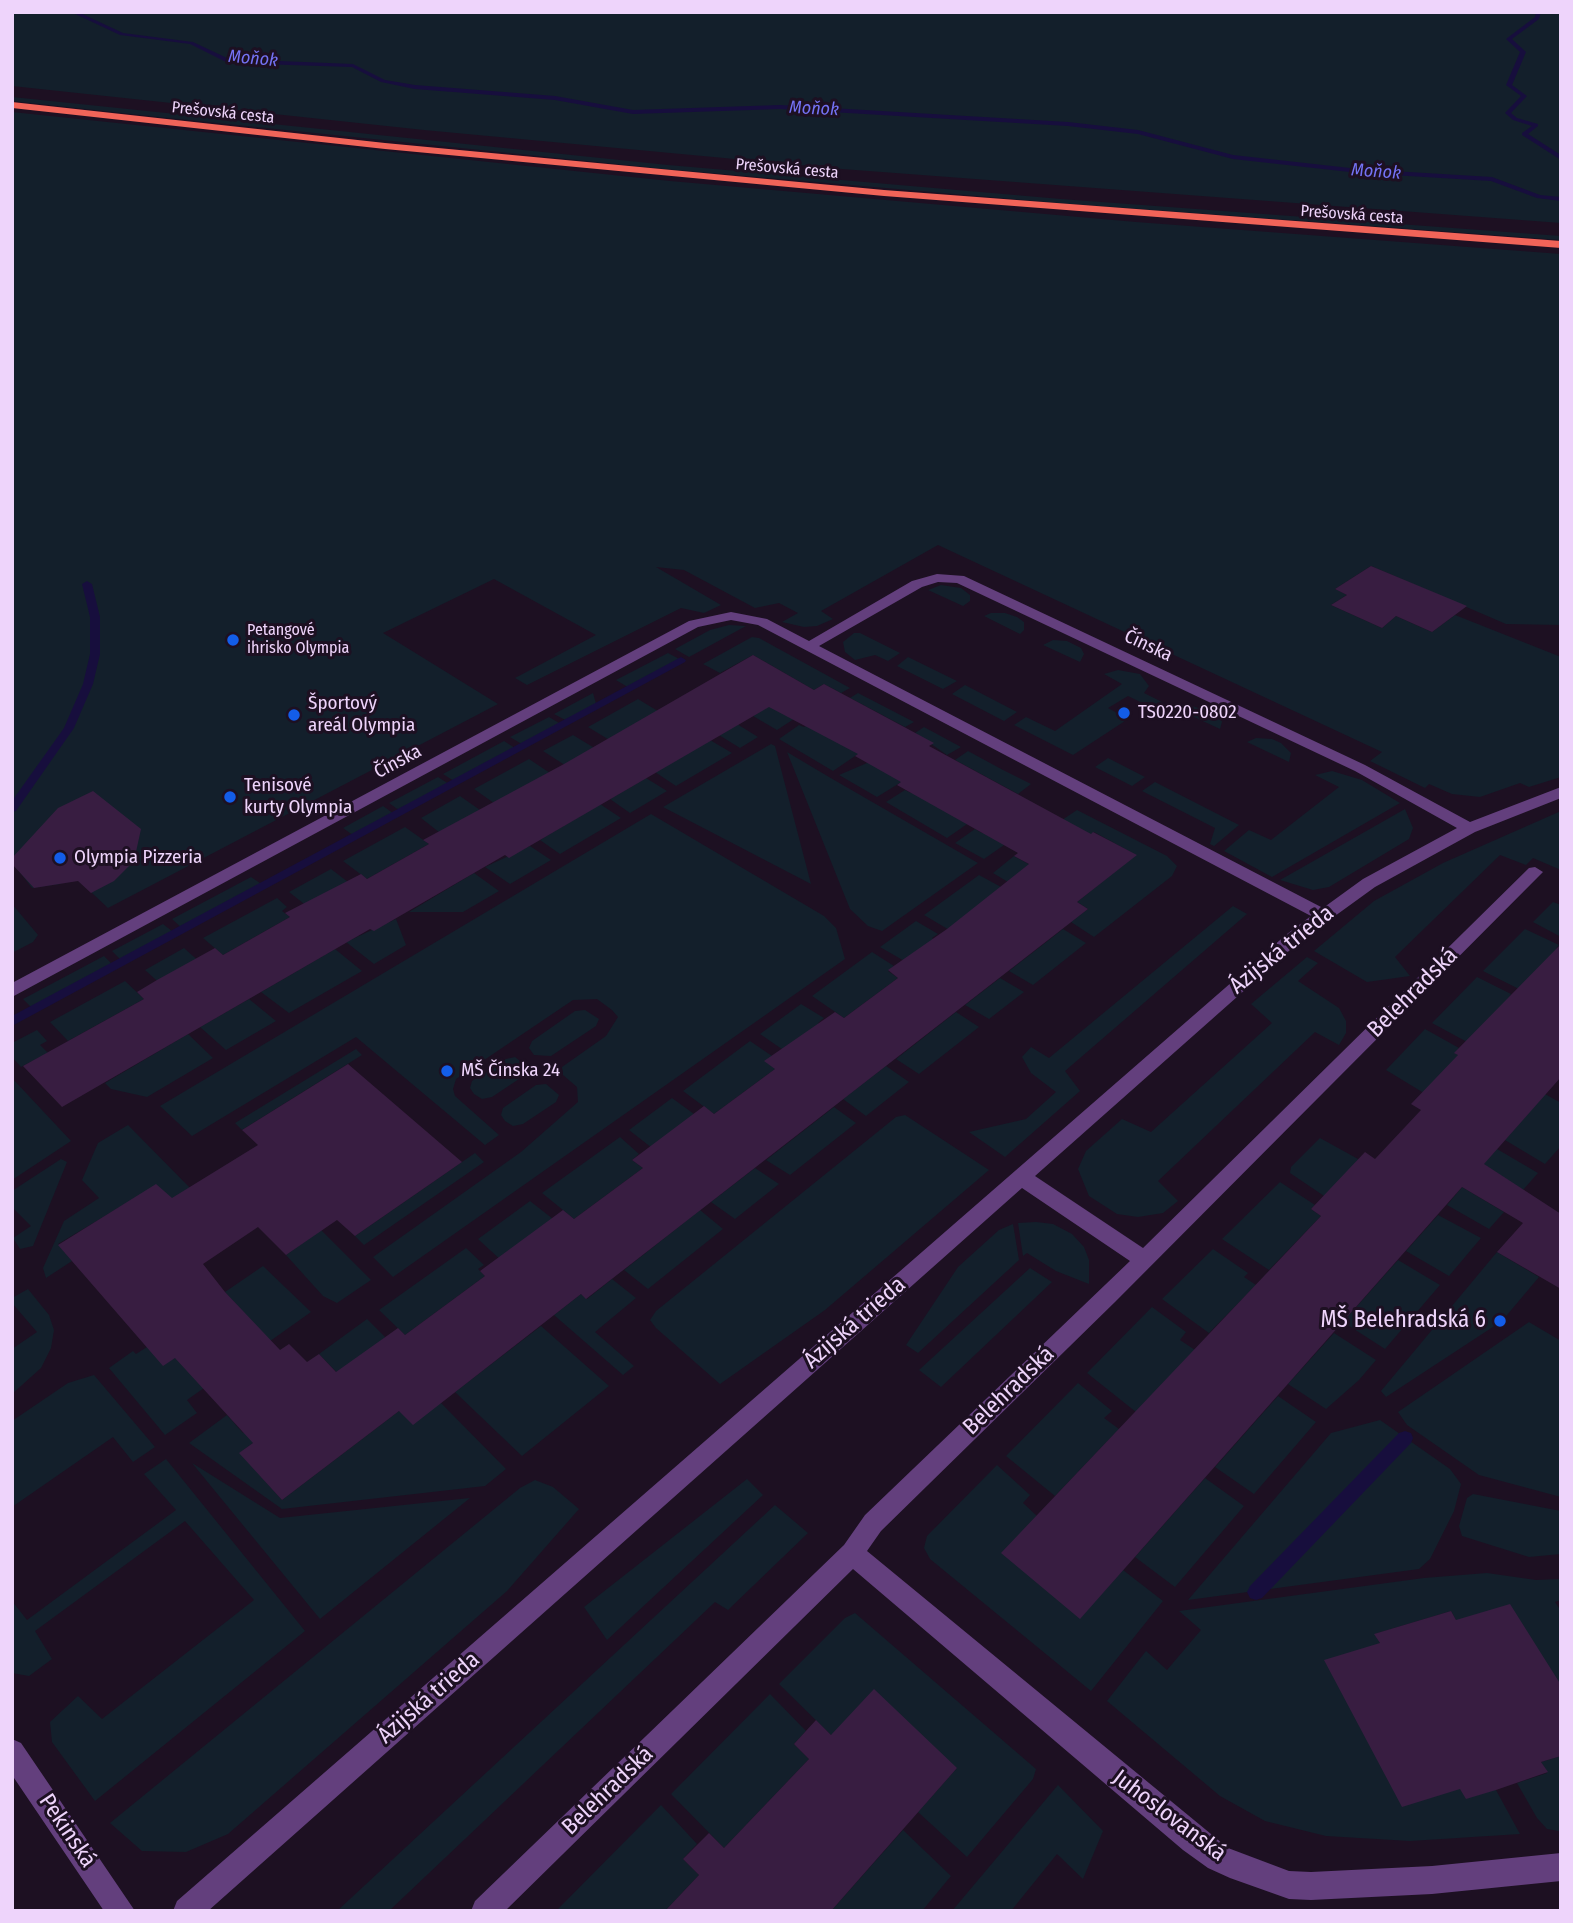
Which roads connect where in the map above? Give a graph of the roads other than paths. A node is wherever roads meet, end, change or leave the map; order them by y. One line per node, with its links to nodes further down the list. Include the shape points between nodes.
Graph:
1 (12, 93): 3 (highway, Prešovská cesta)
2 (12, 105): 8 (highway, Prešovská cesta, via 842,190)
3 (366, 131)
4 (449, 139): 5 (highway, Prešovská cesta)
5 (847, 177)
6 (954, 186): 7 (highway, Prešovská cesta)
7 (1459, 224)
8 (1561, 246)
9 (808, 647): 11 (street, Čínska, via 917,584 937,578 959,579 1360,768); 13 (street, Čínska); 14 (street, Čínska, via 742,616 694,624)
10 (1561, 792): 11 (street, Ázijská trieda)
11 (1469, 828): 13 (street, Ázijská trieda, via 1413,857)
12 (1535, 872): 16 (street, Belehradská)
13 (1322, 915): 15 (street, Ázijská trieda)
14 (12, 991)
15 (1021, 1177): 16 (street); 21 (street, Ázijská trieda)
16 (1144, 1259): 17 (street, Belehradská, via 873,1523)
17 (852, 1553): 19 (street, Juhoslovanská, via 1194,1840 1240,1868 1289,1885 1311,1886); 22 (street, Belehradská)
18 (12, 1752): 20 (street, Pekinská)
19 (1561, 1867)
20 (121, 1911)
21 (187, 1911)
22 (485, 1911)

